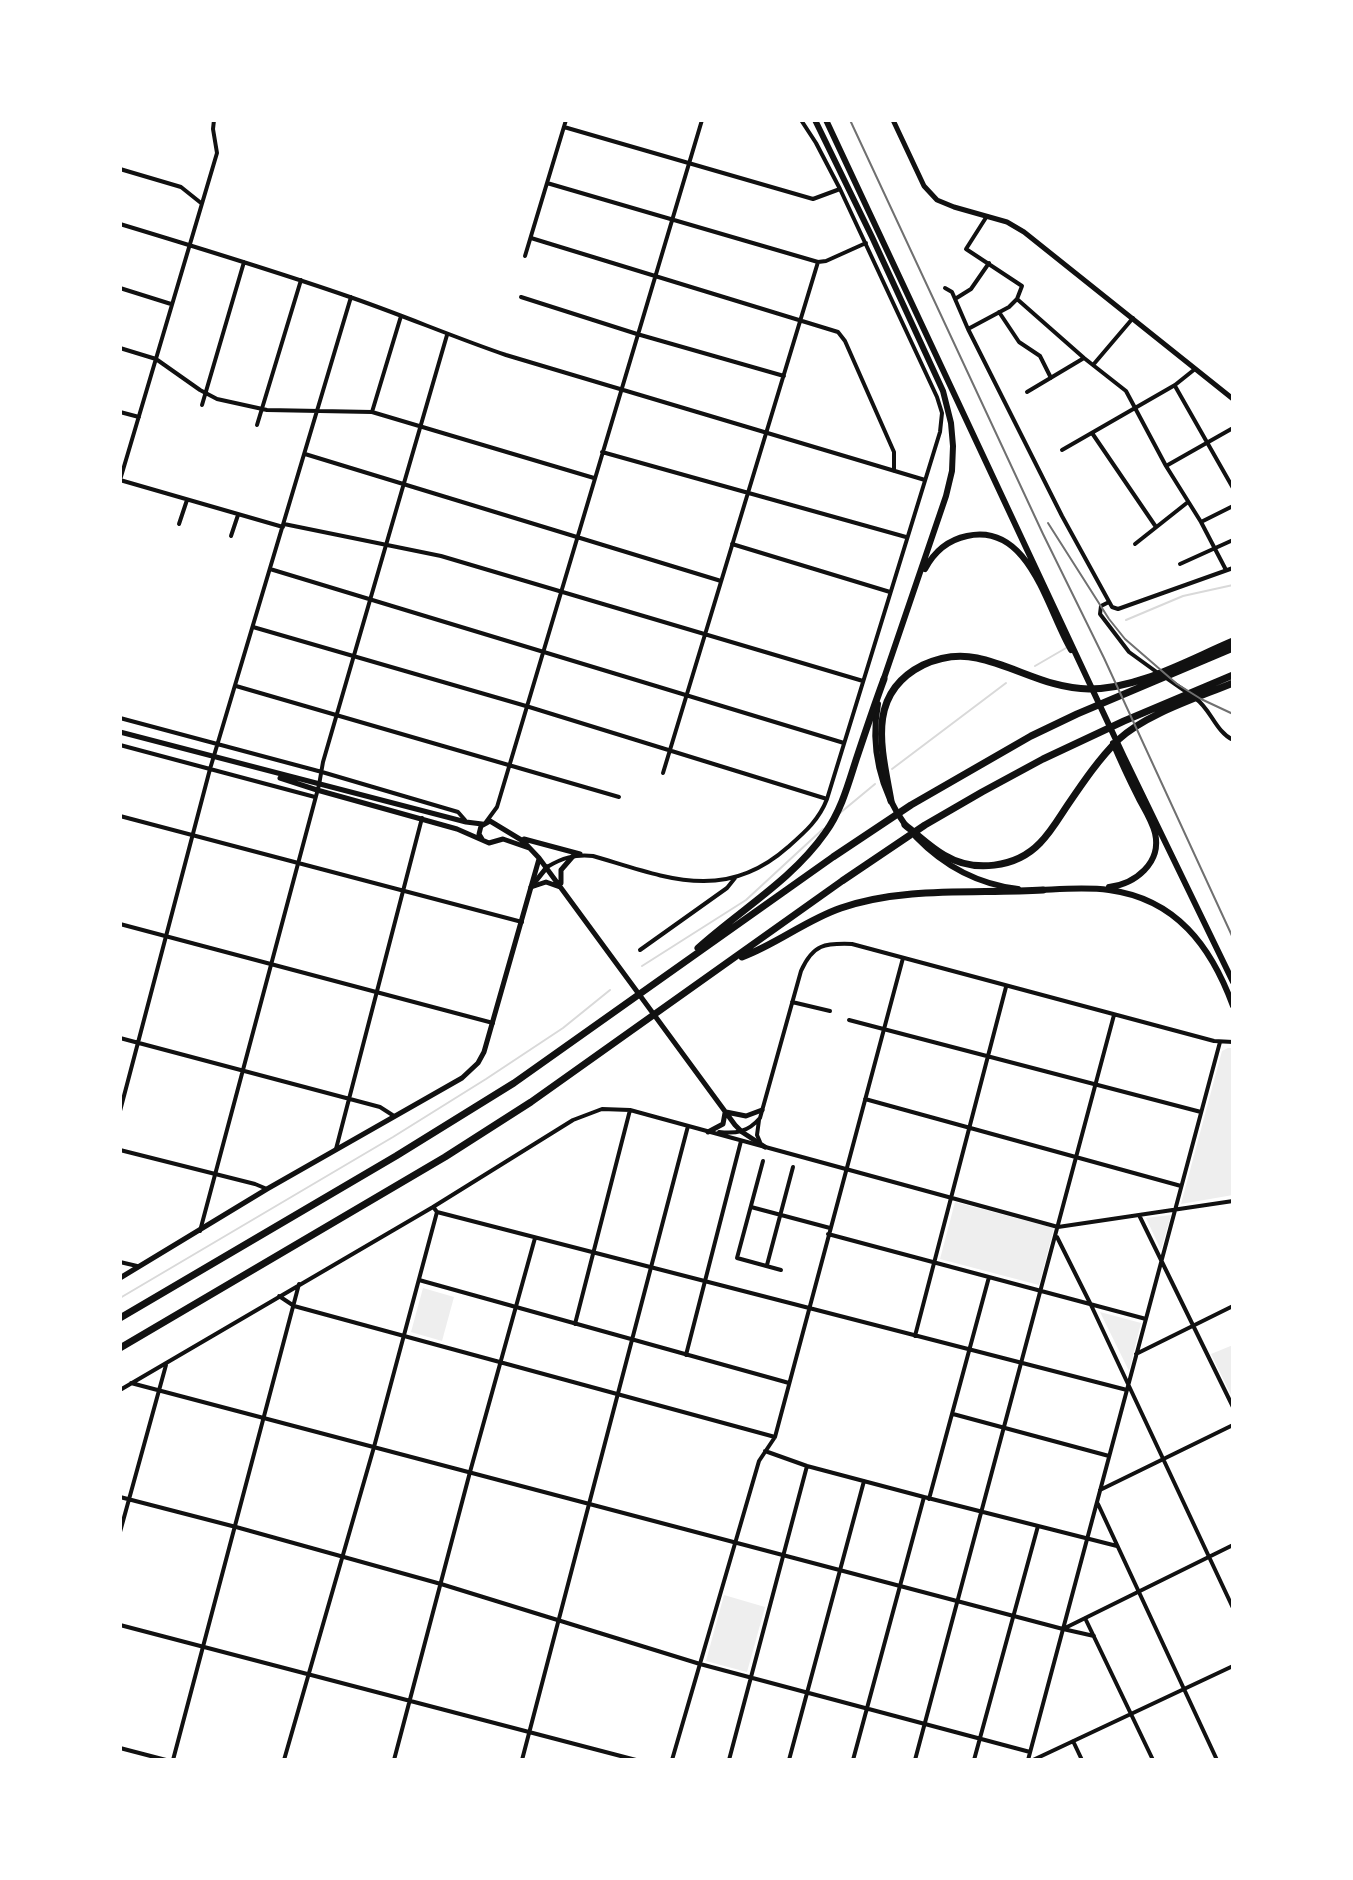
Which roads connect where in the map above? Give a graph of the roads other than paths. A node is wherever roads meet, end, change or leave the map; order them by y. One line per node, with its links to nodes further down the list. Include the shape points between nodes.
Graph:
1 (214, 120): 13 (street, via 217,153)
2 (566, 120): 8 (street)
3 (702, 120): 9 (street)
4 (801, 120): 12 (street)
5 (815, 120): 101 (main road, via 939,382 951,423 949,484)
6 (826, 120): 112 (main road)
7 (893, 120): 14 (main road, via 930,193 947,205)
8 (564, 127): 9 (street); 11 (street)
9 (689, 163): 12 (street, via 813,199); 15 (street)
10 (120, 169): 13 (street, via 181,187)
11 (547, 183): 15 (street); 17 (street)
12 (840, 189): 18 (street)
13 (201, 203): 19 (street)
14 (987, 216): 23 (street, via 966,249); 35 (main road, via 1024,232)
15 (673, 219): 22 (street); 24 (street)
16 (120, 224): 19 (street)
17 (531, 238): 20 (street); 24 (street)
18 (866, 243): 22 (street); 72 (street, via 942,413)
19 (189, 245): 21 (street); 32 (street)
20 (525, 256)
21 (244, 262): 25 (street); 50 (street)
22 (818, 262): 36 (street)
23 (989, 263): 30 (street, via 971,289); 31 (street, via 1022,286)
24 (656, 276): 36 (street); 38 (street)
25 (301, 280): 28 (street); 53 (street)
26 (120, 288): 32 (street)
27 (945, 288): 30 (street)
28 (351, 297): 34 (street); 55 (street)
29 (521, 297): 38 (street)
30 (955, 299): 37 (street)
31 (1017, 299): 33 (street); 41 (street)
32 (172, 304): 42 (street)
33 (999, 312): 37 (street); 46 (street, via 1019,342 1040,356)
34 (401, 316): 39 (street); 57 (street)
35 (1133, 318): 43 (street); 44 (main road)
36 (801, 319): 45 (street); 69 (street, via 843,336 894,452)
37 (968, 329): 100 (street)
38 (637, 334): 45 (street); 48 (street)
39 (447, 335): 48 (street); 60 (street)
40 (120, 348): 42 (street)
41 (1084, 358): 43 (street); 46 (street)
42 (156, 359): 50 (street); 58 (street)
43 (1093, 365): 54 (street, via 1126,391)
44 (1195, 369): 47 (street); 51 (main road)
45 (784, 376): 62 (street)
46 (1051, 378): 49 (street)
47 (1175, 385): 54 (street); 64 (street)
48 (621, 390): 62 (street); 66 (street)
49 (1027, 392)
50 (205, 393): 52 (street); 53 (street)
51 (1233, 399)
52 (202, 405)
53 (262, 409): 55 (street); 59 (street)
54 (1135, 409): 63 (street); 68 (street)
55 (317, 411): 57 (street); 67 (street)
56 (120, 412): 58 (street)
57 (372, 412): 60 (street)
58 (139, 417): 70 (street)
59 (257, 425)
60 (421, 427): 71 (street); 73 (street)
61 (1233, 428): 64 (street)
62 (766, 433): 69 (street); 75 (street)
63 (1092, 433): 65 (street); 83 (street)
64 (1208, 442): 68 (street); 74 (street)
65 (1062, 450)
66 (602, 452): 71 (street); 75 (street)
67 (305, 454): 73 (street); 82 (street)
68 (1166, 466): 77 (street)
69 (894, 471): 72 (street)
70 (120, 477): 76 (street)
71 (594, 478): 85 (street)
72 (925, 480): 86 (street)
73 (405, 484): 85 (street); 90 (street)
74 (1233, 488)
75 (748, 492): 86 (street); 88 (street)
76 (187, 500): 79 (street); 81 (street)
77 (1188, 502): 80 (street); 83 (street)
78 (1233, 506): 80 (street)
79 (238, 515): 82 (street); 84 (street)
80 (1201, 522): 91 (street)
81 (179, 524)
82 (283, 526): 90 (street); 94 (street)
83 (1156, 527): 89 (street)
84 (231, 536)
85 (577, 536): 96 (street); 97 (street)
86 (906, 537): 98 (street)
87 (1233, 540): 91 (street)
88 (732, 544): 96 (street); 98 (street)
89 (1135, 544)
90 (387, 545): 97 (street); 99 (street)
91 (1216, 548): 92 (street); 95 (street)
92 (1180, 564)
93 (1233, 568): 95 (street)
94 (270, 569): 99 (street); 102 (street)
95 (1226, 570): 100 (street, via 1118,609)
96 (721, 581): 103 (street)
97 (560, 592): 103 (street); 106 (street)
98 (890, 592): 111 (street)
99 (371, 599): 106 (street); 107 (street)
100 (1109, 602): 122 (street, via 1100,614 1129,652 1202,703)
101 (907, 611): 110 (main road); 112 (main road, via 937,551 965,536 997,538 1027,560)
102 (253, 627): 107 (street); 115 (street)
103 (705, 635): 111 (street); 116 (street)
104 (1233, 641): 108 (highway)
105 (1233, 648): 108 (highway)
106 (542, 650): 116 (street); 118 (street)
107 (354, 656): 118 (street); 119 (street)
108 (1183, 666): 135 (highway, via 1120,686 1089,689 1061,686 966,656 937,660 913,671 891,694 881,721); 165 (highway, via 1001,752 911,805)
109 (1233, 675): 113 (highway)
110 (884, 679): 135 (main road, via 875,738); 165 (highway, via 846,793 824,834 782,879)
111 (863, 681): 123 (street)
112 (1089, 681): 117 (main road)
113 (1222, 683): 114 (highway); 141 (highway, via 1121,738 1026,855 980,866 952,860); 163 (highway, via 1012,775 925,825)
114 (1233, 683)
115 (236, 686): 119 (street); 124 (street)
116 (687, 694): 123 (street); 126 (street)
117 (1096, 697): 155 (main road, via 1156,844 1150,864 1136,878 1117,886); 166 (main road)
118 (526, 706): 126 (street); 128 (street)
119 (337, 716): 128 (street); 130 (street)
120 (120, 718): 124 (street)
121 (120, 732): 127 (main road)
122 (1233, 740)
123 (844, 743): 134 (street)
124 (218, 744): 127 (street); 130 (street)
125 (120, 745): 129 (street)
126 (669, 750): 131 (street); 134 (street)
127 (214, 758): 129 (street); 132 (main road)
128 (508, 764): 133 (street); 136 (street)
129 (210, 769): 132 (street); 143 (street)
130 (322, 772): 132 (street); 139 (street, via 458,812)
131 (663, 773)
132 (317, 791): 138 (main road); 139 (main road); 150 (street)
133 (619, 797)
134 (827, 799): 152 (street, via 815,821 784,850)
135 (891, 801): 141 (main road)
136 (497, 807): 140 (street); 142 (street)
137 (120, 816): 143 (street)
138 (422, 818): 145 (main road); 157 (street)
139 (466, 822): 140 (main road)
140 (485, 823): 142 (main road); 145 (main road, via 479,830)
141 (905, 825): 156 (main road, via 936,856 968,876 1001,887)
142 (499, 826): 144 (main road); 146 (main road)
143 (193, 835): 150 (street); 160 (street)
144 (513, 836): 147 (main road); 148 (main road)
145 (482, 839): 146 (main road)
146 (495, 841): 147 (main road)
147 (530, 848): 149 (main road)
148 (577, 855): 151 (street); 152 (street, via 678,880); 154 (main road, via 561,870)
149 (539, 858): 151 (main road); 153 (main road)
150 (298, 863): 157 (street); 164 (street)
151 (547, 867): 153 (main road); 154 (main road)
152 (736, 876): 161 (street, via 727,888)
153 (531, 887): 154 (main road, via 546,882); 158 (main road)
154 (563, 888): 188 (main road)
155 (1081, 888): 156 (main road); 170 (main road, via 1138,897 1175,918 1208,953)
156 (1043, 890): 163 (highway, via 867,900 817,918)
157 (403, 891): 158 (street); 168 (street)
158 (522, 922): 174 (main road)
159 (120, 924): 160 (street)
160 (166, 936): 164 (street); 179 (street)
161 (640, 950)
162 (903, 958): 167 (street); 169 (street, via 852,944 827,944 810,954); 175 (street)
163 (729, 962): 247 (highway, via 473,1140)
164 (271, 964): 168 (street); 181 (street)
165 (673, 970): 240 (highway, via 474,1108)
166 (1233, 982)
167 (1006, 987): 172 (street); 180 (street)
168 (376, 992): 174 (street); 183 (street)
169 (792, 1002): 171 (street); 186 (street)
170 (1233, 1006)
171 (830, 1011)
172 (1114, 1015): 177 (street); 182 (street)
173 (849, 1020): 175 (street)
174 (493, 1023): 190 (main road, via 482,1057 471,1070)
175 (884, 1029): 180 (street); 184 (street)
176 (120, 1038): 179 (street)
177 (1220, 1042): 178 (street); 189 (street)
178 (1233, 1042)
179 (138, 1043): 181 (street); 187 (street)
180 (988, 1057): 182 (street); 193 (street)
181 (243, 1070): 183 (street); 204 (street)
182 (1096, 1085): 189 (street); 200 (street)
183 (348, 1098): 190 (street); 199 (street)
184 (865, 1099): 193 (street); 203 (street)
185 (630, 1110): 192 (street); 211 (street, via 602,1109 573,1120); 220 (street)
186 (762, 1110): 188 (main road, via 746,1116); 191 (street)
187 (120, 1111)
188 (725, 1112): 194 (main road, via 723,1124); 195 (main road)
189 (1201, 1112): 205 (street)
190 (394, 1116): 199 (main road)
191 (760, 1118): 195 (street); 197 (street, via 757,1135)
192 (688, 1126): 194 (street); 226 (street)
193 (969, 1127): 200 (street); 207 (street)
194 (708, 1132): 195 (street); 196 (street)
195 (742, 1132): 197 (main road)
196 (741, 1141): 197 (street); 231 (street)
197 (765, 1147): 203 (street)
198 (120, 1150): 204 (street)
199 (335, 1151): 206 (main road)
200 (1076, 1157): 205 (street); 214 (street)
201 (763, 1161): 209 (street)
202 (793, 1167): 212 (street)
203 (846, 1169): 207 (street); 215 (street)
204 (215, 1174): 206 (street); 216 (street)
205 (1181, 1186): 210 (street)
206 (267, 1189): 216 (main road)
207 (951, 1198): 214 (street); 223 (street)
208 (1233, 1201): 210 (street)
209 (751, 1207): 212 (street); 224 (street, via 737,1258)
210 (1175, 1209): 213 (street); 221 (street)
211 (435, 1210): 219 (street); 230 (street); 232 (street)
212 (780, 1215): 215 (street); 224 (street)
213 (1139, 1215): 214 (street); 221 (street)
214 (1058, 1227): 218 (street)
215 (830, 1228): 217 (street)
216 (200, 1231): 225 (main road)
217 (828, 1234): 223 (street); 239 (street)
218 (1056, 1235): 233 (street); 235 (street)
219 (535, 1238): 220 (street); 238 (street)
220 (594, 1253): 226 (street); 242 (street)
221 (1161, 1260): 241 (street); 243 (street)
222 (120, 1262): 225 (street)
223 (934, 1263): 228 (street); 245 (street)
224 (766, 1266): 227 (street)
225 (138, 1267): 229 (main road)
226 (651, 1268): 231 (street); 246 (street)
227 (781, 1270)
228 (989, 1277): 233 (street); 248 (street)
229 (120, 1278)
230 (419, 1280): 238 (street); 244 (street)
231 (704, 1281): 239 (street); 250 (street)
232 (299, 1284): 234 (street); 236 (street)
233 (1041, 1291): 235 (street); 252 (street)
234 (279, 1296): 236 (street); 251 (street)
235 (1091, 1305): 241 (street); 256 (street)
236 (294, 1306): 244 (street); 262 (street)
237 (1233, 1306): 243 (street)
238 (516, 1308): 242 (street); 253 (street)
239 (809, 1308): 245 (street); 255 (street)
240 (120, 1318)
241 (1146, 1319): 249 (street)
242 (575, 1324): 246 (street)
243 (1193, 1325): 249 (street); 260 (street)
244 (404, 1335): 253 (street); 266 (street)
245 (915, 1336): 248 (street)
246 (632, 1340): 250 (street); 259 (street)
247 (120, 1348)
248 (969, 1350): 252 (street); 261 (street)
249 (1136, 1354): 256 (street)
250 (686, 1355): 255 (street)
251 (167, 1362): 254 (street); 258 (street)
252 (1022, 1362): 256 (street); 264 (street)
253 (501, 1363): 259 (street); 271 (street)
254 (131, 1383): 257 (street); 258 (street)
255 (789, 1383): 265 (street)
256 (1127, 1387): 268 (street); 269 (street)
257 (120, 1390)
258 (158, 1391): 262 (street); 276 (street)
259 (617, 1395): 265 (street); 278 (street)
260 (1233, 1407)
261 (952, 1414): 264 (street); 275 (street)
262 (264, 1419): 266 (street); 281 (street)
263 (1233, 1425): 269 (street)
264 (1004, 1428): 268 (street); 279 (street)
265 (775, 1437): 267 (street)
266 (374, 1447): 271 (street); 288 (street)
267 (765, 1451): 270 (street); 284 (street)
268 (1109, 1456): 273 (street)
269 (1163, 1459): 273 (street); 289 (street)
270 (807, 1466): 272 (street); 287 (street)
271 (470, 1472): 278 (street); 291 (street)
272 (864, 1481): 275 (street); 290 (street)
273 (1100, 1490): 277 (street)
274 (120, 1497): 276 (street)
275 (926, 1498): 279 (street); 292 (street)
276 (129, 1499): 281 (street); 282 (street)
277 (1097, 1502): 283 (street); 286 (street)
278 (589, 1503): 284 (street); 298 (street)
279 (981, 1512): 280 (street); 294 (street)
280 (1038, 1526): 283 (street); 296 (street)
281 (236, 1527): 288 (street); 302 (street)
282 (120, 1532)
283 (1087, 1538): 286 (street); 300 (street)
284 (735, 1542): 287 (street); 303 (street)
285 (1233, 1545): 289 (street)
286 (1117, 1546): 293 (street)
287 (783, 1555): 290 (street); 306 (street)
288 (343, 1556): 291 (street); 305 (street)
289 (1209, 1556): 293 (street); 295 (street)
290 (840, 1570): 292 (street); 308 (street)
291 (441, 1584): 298 (street); 309 (street)
292 (900, 1586): 294 (street); 310 (street)
293 (1138, 1591): 297 (street); 307 (street)
294 (957, 1601): 296 (street); 312 (street)
295 (1233, 1608)
296 (1013, 1616): 300 (street); 314 (street)
297 (1085, 1618): 300 (street); 301 (street)
298 (558, 1620): 303 (street); 313 (street)
299 (120, 1625): 302 (street)
300 (1063, 1629): 301 (street); 317 (street)
301 (1094, 1636): 311 (street)
302 (203, 1646): 305 (street); 319 (street)
303 (700, 1664): 306 (street); 324 (street)
304 (1233, 1666): 307 (street)
305 (309, 1674): 309 (street); 320 (street)
306 (751, 1678): 308 (street); 325 (street)
307 (1184, 1689): 311 (street); 333 (street)
308 (807, 1693): 310 (street); 326 (street)
309 (410, 1701): 313 (street); 321 (street)
310 (867, 1708): 312 (street); 327 (street)
311 (1131, 1714): 315 (street); 332 (street)
312 (925, 1723): 314 (street); 328 (street)
313 (529, 1732): 322 (street); 323 (street)
314 (980, 1738): 317 (street); 329 (street)
315 (1073, 1741): 330 (street); 331 (street)
316 (120, 1748): 318 (street)
317 (1030, 1752): 330 (street)
318 (166, 1760)
319 (173, 1760)
320 (284, 1760)
321 (394, 1760)
322 (522, 1760)
323 (636, 1760)
324 (672, 1760)
325 (729, 1760)
326 (789, 1760)
327 (853, 1760)
328 (915, 1760)
329 (974, 1760)
330 (1030, 1760)
331 (1082, 1760)
332 (1153, 1760)
333 (1217, 1760)

